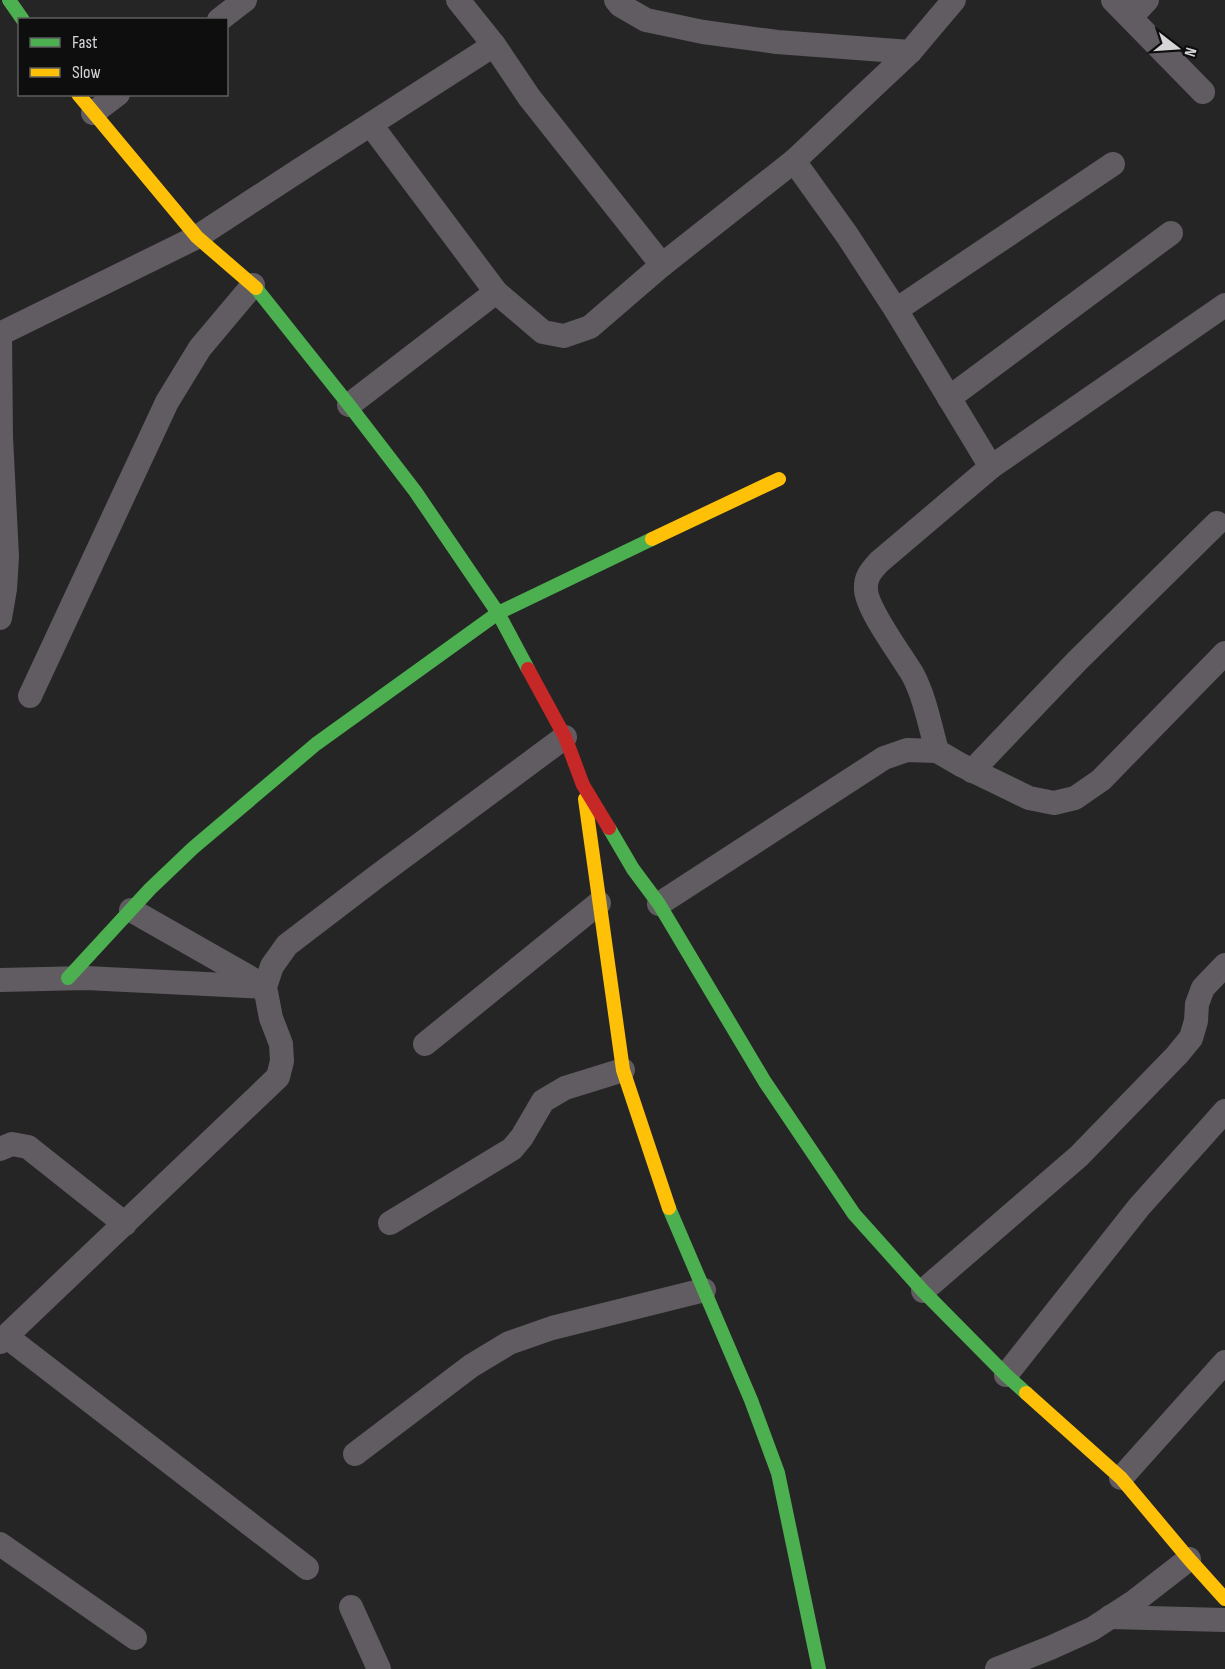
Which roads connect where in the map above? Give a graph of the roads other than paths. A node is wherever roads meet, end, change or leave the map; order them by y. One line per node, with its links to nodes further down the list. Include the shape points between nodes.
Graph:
1 (9, 0): 8 (street)
2 (245, 0): 9 (street)
3 (458, 0): 11 (street)
4 (616, 0): 12 (street, via 646,20 703,32)
5 (954, 0): 12 (street)
6 (1113, 0): 10 (street)
7 (1147, 0): 10 (street)
8 (22, 18)
9 (222, 18)
10 (1131, 18): 13 (street)
11 (494, 45): 17 (street); 22 (street, via 529,97)
12 (910, 52): 18 (street)
13 (1203, 92)
14 (80, 96): 16 (street)
15 (115, 96): 16 (street)
16 (93, 113): 21 (street)
17 (371, 124): 21 (street); 24 (street)
18 (794, 161): 22 (street); 26 (street)
19 (1113, 164): 26 (street)
20 (1171, 233): 28 (street)
21 (197, 237): 23 (street); 27 (street)
22 (662, 265): 24 (street, via 590,327 564,336 543,332)
23 (253, 285): 29 (street); 37 (street, via 200,348 167,402)
24 (496, 292): 29 (street)
25 (1225, 305): 30 (street)
26 (896, 310): 28 (street)
27 (0, 334): 32 (street)
28 (949, 398): 30 (street)
29 (349, 405): 34 (street, via 415,491)
30 (991, 466): 39 (street, via 867,575 866,592 914,677)
31 (779, 479): 34 (street)
32 (2, 505): 35 (street, via 7,557)
33 (1217, 523): 40 (street)
34 (498, 613): 38 (street); 44 (street, via 316,744 193,848)
35 (0, 618)
36 (1225, 653): 40 (street, via 1101,780 1076,798 1054,803 1029,798)
37 (30, 696)
38 (565, 737): 41 (street); 48 (street, via 287,945 272,966)
39 (937, 751): 40 (street); 43 (street, via 907,750 884,758)
40 (972, 771)
41 (583, 785): 42 (street); 43 (street, via 633,869)
42 (599, 903): 49 (street); 50 (street)
43 (659, 904): 56 (street, via 771,1091 854,1214)
44 (131, 910): 46 (street); 48 (street)
45 (1225, 965): 56 (street, via 1203,988 1191,1038 1177,1055 1079,1155)
46 (68, 978): 47 (street); 48 (street)
47 (0, 980)
48 (265, 987): 54 (street, via 281,1044 278,1077)
49 (425, 1044)
50 (623, 1070): 53 (street, via 565,1088 543,1101 512,1149); 55 (street, via 665,1199)
51 (1225, 1111): 59 (street, via 1139,1207)
52 (0, 1149): 54 (street, via 12,1144 28,1147)
53 (390, 1223)
54 (124, 1224): 57 (street)
55 (704, 1290): 60 (street, via 552,1328 509,1343 471,1366); 71 (street, via 778,1473)
56 (923, 1291): 59 (street)
57 (3, 1340): 64 (street)
58 (1225, 1362): 61 (street)
59 (1006, 1375): 61 (street)
60 (355, 1454)
61 (1121, 1478): 63 (street)
62 (0, 1544): 69 (street)
63 (1189, 1559): 65 (street); 67 (street)
64 (307, 1568)
65 (1225, 1599)
66 (351, 1607): 70 (street)
67 (1110, 1617): 68 (street); 72 (street, via 1092,1629)
68 (1225, 1620)
69 (135, 1638)
70 (379, 1669)
71 (819, 1669)
72 (997, 1669)

